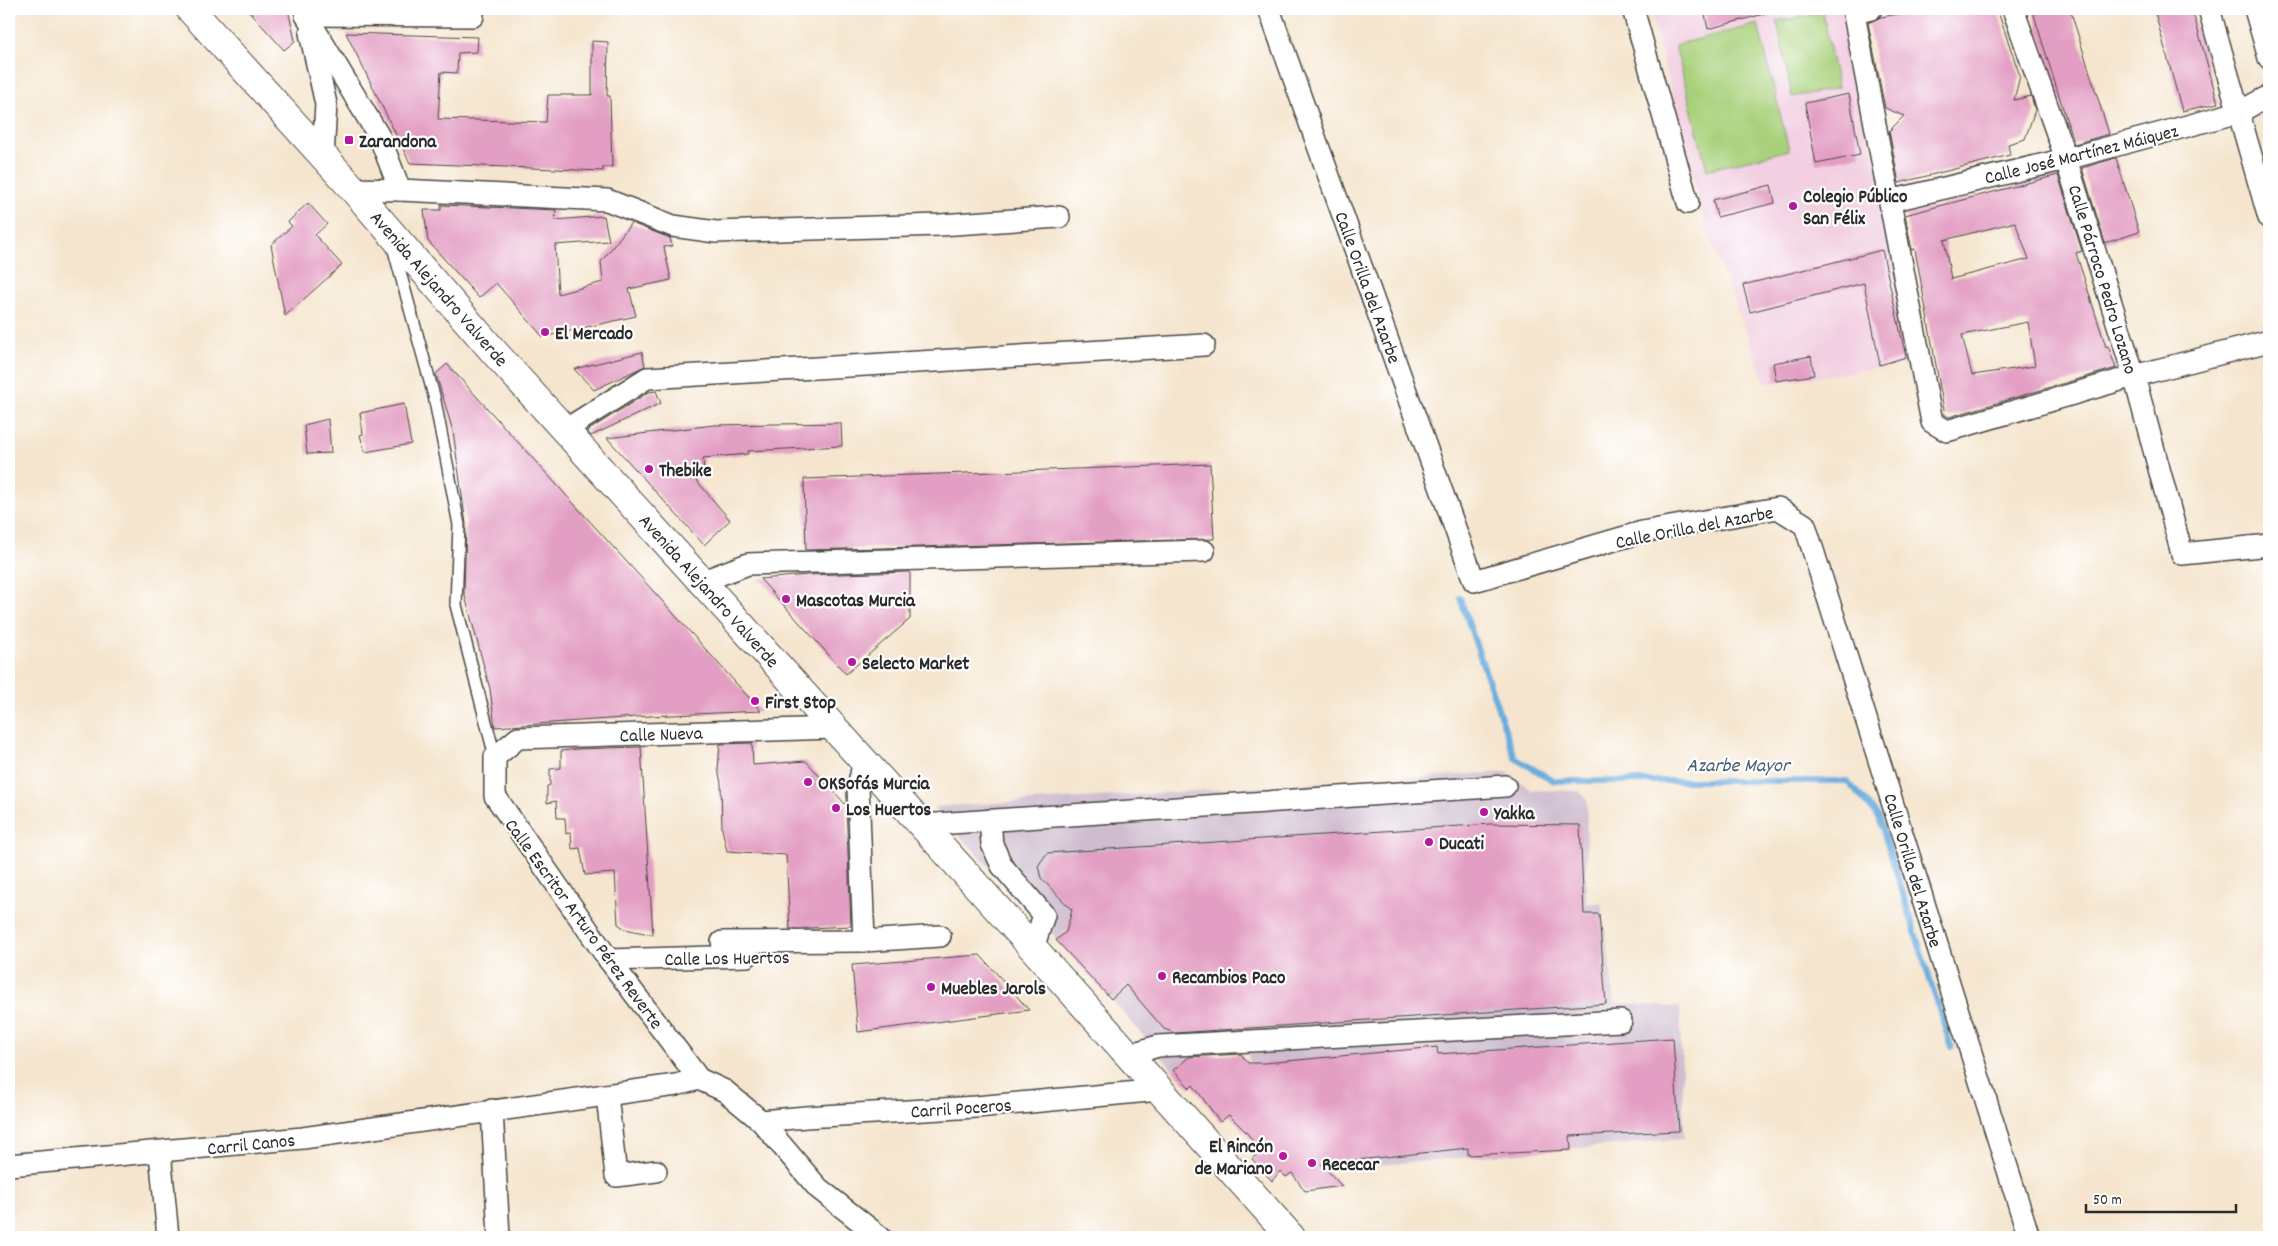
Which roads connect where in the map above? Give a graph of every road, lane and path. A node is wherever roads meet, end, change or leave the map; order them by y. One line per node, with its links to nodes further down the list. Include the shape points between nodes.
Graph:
1 (190, 9): 13 (main road, Avenida Alejandro Valverde)
2 (473, 9): 9 (street, via 473,16)
3 (1269, 9): 55 (street, Calle Orilla del Azarbe, via 1474,581 1642,532 1778,508 1805,525)
4 (1633, 9): 18 (street)
5 (2013, 9): 14 (street, Calle Párroco Pedro Lozano)
6 (2209, 9): 12 (street)
7 (2255, 9): 10 (street)
8 (1859, 10): 17 (street)
9 (305, 12): 13 (street, via 326,104); 16 (street, via 380,138)
10 (2269, 58)
11 (2269, 96): 12 (street, Calle José Martínez Máiquez)
12 (2239, 112): 14 (street, Calle José Martínez Máiquez); 20 (street)
13 (323, 157): 15 (main road, Avenida Alejandro Valverde)
14 (2066, 159): 17 (street, Calle José Martínez Máiquez); 24 (street, Calle Párroco Pedro Lozano)
15 (353, 189): 16 (street); 21 (main road, Avenida Alejandro Valverde)
16 (400, 190): 19 (street, via 607,200 673,226 716,232 940,225)
17 (1890, 201): 24 (street, via 1932,422 1947,431)
18 (1688, 203)
19 (1059, 217)
20 (2269, 218)
21 (388, 230): 25 (main road, Avenida Alejandro Valverde); 30 (lane, via 434,396 459,525 456,605)
22 (2269, 340): 24 (street)
23 (1204, 345): 25 (street, via 647,378)
24 (2134, 376): 26 (street, Calle Párroco Pedro Lozano, via 2182,554)
25 (566, 430): 28 (main road, Avenida Alejandro Valverde)
26 (2269, 545)
27 (1204, 551): 28 (street, via 748,564)
28 (703, 581): 29 (main road, Avenida Alejandro Valverde)
29 (834, 728): 30 (street, Calle Nueva, via 518,738); 31 (main road, Avenida Alejandro Valverde)
30 (495, 758): 40 (street, Calle Escritor Arturo Pérez Reverte, via 495,796)
31 (864, 761): 34 (main road, Avenida Alejandro Valverde); 36 (street, via 858,787)
32 (1505, 786): 33 (street)
33 (990, 820): 34 (street); 38 (street, via 992,844 1002,866 1044,915)
34 (921, 825): 38 (main road, Avenida Alejandro Valverde)
35 (940, 936): 36 (street, Calle Los Huertos)
36 (864, 941): 37 (street, Calle Los Huertos)
37 (722, 942)
38 (1033, 948): 42 (main road, Avenida Alejandro Valverde)
39 (844, 954): 40 (street, Calle Los Huertos)
40 (609, 960): 43 (street, Calle Escritor Arturo Pérez Reverte)
41 (1621, 1021): 42 (street, via 1158,1046)
42 (1128, 1055): 44 (main road, Avenida Alejandro Valverde)
43 (699, 1080): 45 (street, Carril Canos); 47 (street, via 725,1091)
44 (1160, 1090): 47 (street, Carril Poceros, via 976,1107); 54 (main road, Avenida Alejandro Valverde)
45 (607, 1095): 46 (street, Carril Canos); 50 (street, via 616,1176)
46 (492, 1110): 48 (street, Carril Canos, via 302,1138); 52 (street)
47 (761, 1121): 53 (street, via 818,1188)
48 (160, 1152): 49 (street, Carril Canos); 51 (street)
49 (9, 1165)
50 (656, 1172)
51 (168, 1237)
52 (499, 1237)
53 (880, 1237)
54 (1291, 1237)
55 (2029, 1237)

